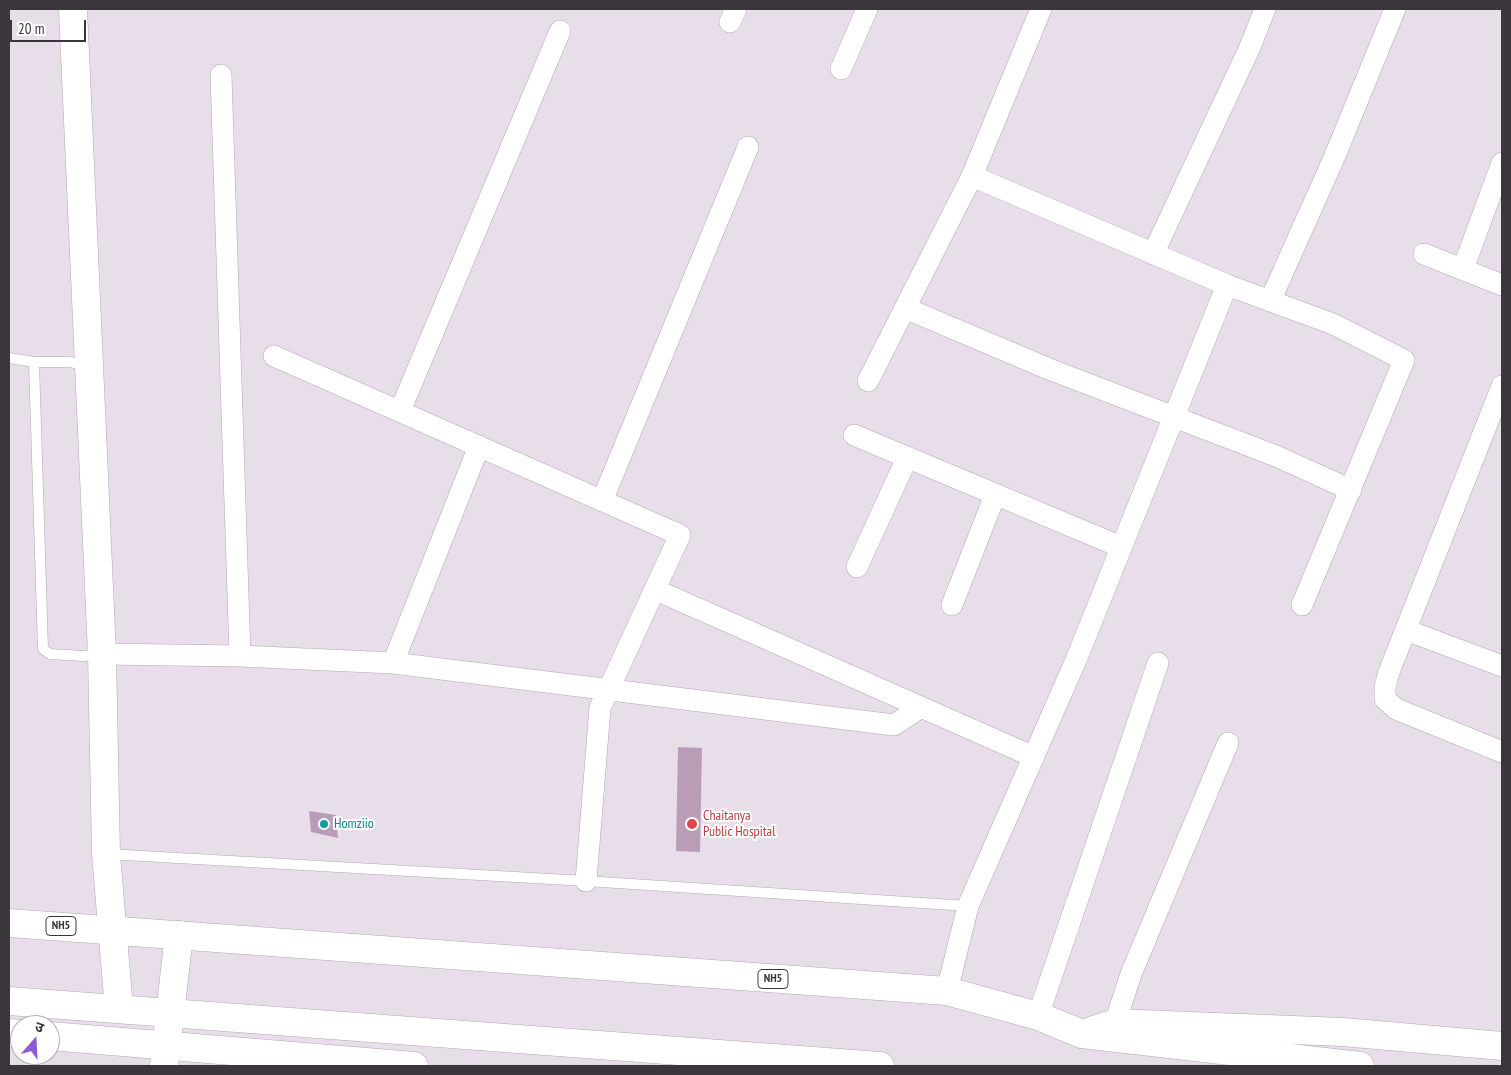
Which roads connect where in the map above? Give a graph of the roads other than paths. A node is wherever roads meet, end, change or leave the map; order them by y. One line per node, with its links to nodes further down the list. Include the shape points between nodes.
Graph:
1 (73, 9): 22 (main road)
2 (867, 9): 7 (street)
3 (1042, 9): 11 (street)
4 (1265, 9): 12 (street)
5 (1395, 9): 17 (street, via 1334,158)
6 (560, 31): 25 (street)
7 (841, 69)
8 (221, 75): 41 (street)
9 (748, 148): 33 (street)
10 (1502, 163): 14 (street)
11 (972, 176): 12 (street); 18 (street)
12 (1153, 254): 15 (street)
13 (1424, 254): 14 (street)
14 (1463, 270): 16 (street)
15 (1227, 285): 17 (street); 26 (street)
16 (1502, 285)
17 (1270, 301): 31 (street, via 1333,324 1404,360)
18 (905, 308): 23 (street); 26 (street, via 1049,369)
19 (274, 356): 25 (street)
20 (9, 358): 21 (lane)
21 (34, 362): 22 (lane); 40 (lane, via 43,649 50,654)
22 (90, 366): 40 (main road)
23 (868, 381)
24 (1502, 386): 27 (street)
25 (400, 411): 29 (street)
26 (1175, 415): 31 (street); 34 (street)
27 (1496, 425): 39 (street)
28 (854, 435): 30 (street)
29 (479, 446): 33 (street); 42 (street)
30 (907, 458): 32 (street); 35 (street)
31 (1351, 490): 38 (street)
32 (995, 495): 34 (street); 37 (street)
33 (602, 501): 36 (street, via 680,535)
34 (1121, 547): 49 (street)
35 (857, 567)
36 (656, 590): 45 (street); 46 (street)
37 (952, 605)
38 (1302, 605)
39 (1406, 630): 44 (street); 48 (street, via 1389,672 1386,699 1396,709)
40 (102, 654): 41 (street); 50 (main road)
41 (240, 656): 42 (street)
42 (393, 663): 45 (street)
43 (1158, 663): 60 (street)
44 (1502, 666)
45 (609, 689): 46 (street, via 894,725); 51 (street, via 600,708)
46 (921, 707): 49 (street)
47 (1228, 742): 61 (street, via 1131,974)
48 (1502, 752)
49 (1034, 757): 52 (street)
50 (106, 854): 51 (lane); 54 (main road)
51 (586, 881): 52 (lane)
52 (968, 906): 56 (street)
53 (9, 922): 54 (main road, NH5)
54 (112, 929): 55 (main road, NH5); 58 (main road)
55 (179, 934): 56 (main road, NH5); 59 (main road)
56 (947, 991): 60 (main road, NH5)
57 (9, 1001): 58 (main road)
58 (119, 1009): 59 (main road)
59 (169, 1012): 65 (main road); 67 (main road)
60 (1038, 1016): 62 (main road, NH5)
61 (1115, 1023): 62 (main road); 64 (main road, via 1342,1032)
62 (1082, 1034): 68 (main road, NH5)
63 (60, 1038): 65 (main road)
64 (1502, 1046)
65 (163, 1060): 66 (main road)
66 (414, 1066)
67 (880, 1066)
68 (1360, 1066)

